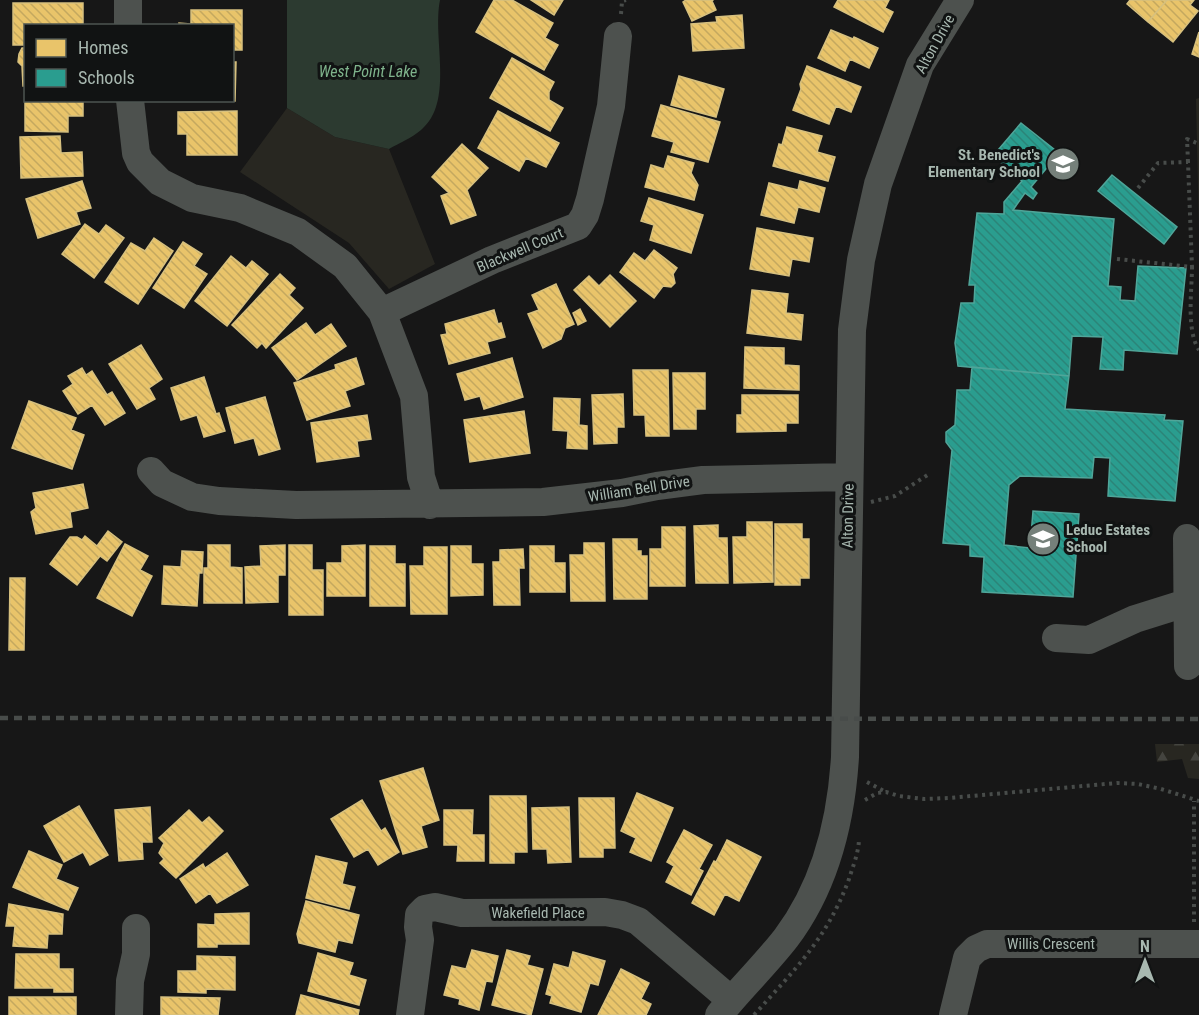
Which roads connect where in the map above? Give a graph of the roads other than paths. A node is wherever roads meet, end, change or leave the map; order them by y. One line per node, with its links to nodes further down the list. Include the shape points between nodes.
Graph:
1 (128, 0): 3 (street)
2 (960, 0): 8 (street, Alton Drive, via 920,65 870,212 852,330)
3 (128, 24)
4 (618, 36): 6 (street, Blackwell Court, via 611,105 590,199 578,225)
5 (130, 102): 6 (street, via 136,153 160,183 192,198 240,208 298,232 345,266)
6 (382, 312): 9 (street, via 414,396 421,477)
7 (151, 471): 9 (street, William Bell Drive, via 162,483 192,497 219,501)
8 (849, 477): 9 (street, William Bell Drive, via 703,480 543,502); 16 (street, Alton Drive, via 845,757 834,838 800,918)
9 (430, 504)
10 (1187, 538): 11 (street)
11 (1186, 603): 12 (street, via 1135,619 1089,640); 13 (street)
12 (1056, 638)
13 (1188, 666)
14 (136, 928): 17 (street)
15 (1197, 944): 19 (street, Willis Crescent, via 987,944 967,958)
16 (735, 1010): 18 (street, Wakefield Place, via 638,921 622,915 462,913 435,907 419,915 420,940)
17 (129, 1015)
18 (410, 1015)
19 (953, 1015)

